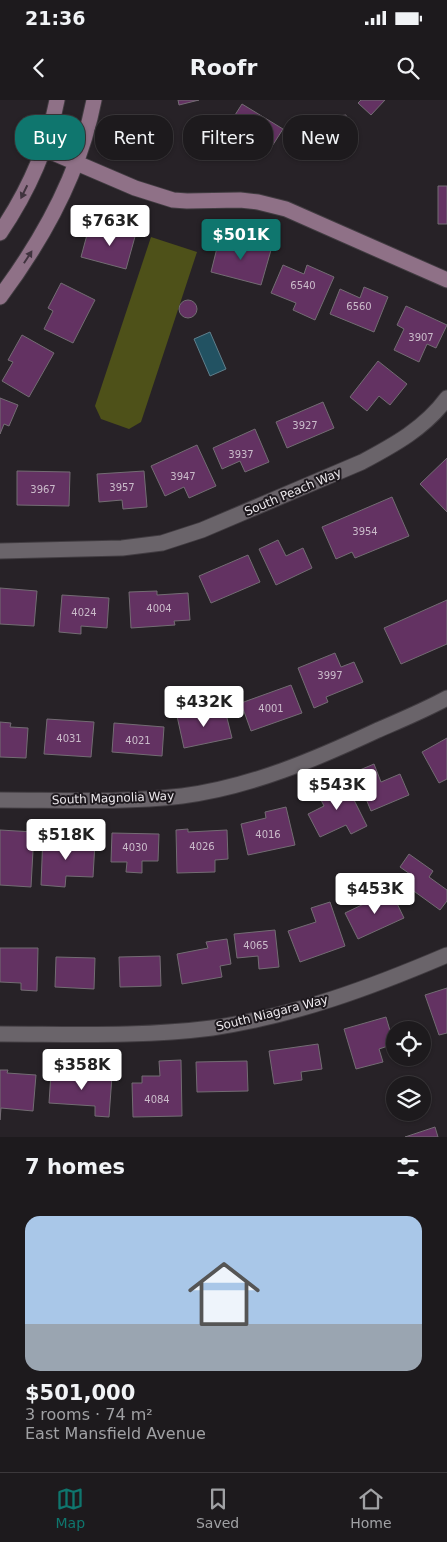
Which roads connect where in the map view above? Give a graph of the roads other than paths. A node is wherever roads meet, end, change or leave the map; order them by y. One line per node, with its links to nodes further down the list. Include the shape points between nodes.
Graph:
1 (58, 100): 3 (street)
2 (94, 100): 6 (street)
3 (54, 115)
4 (39, 160): 7 (street, one-way to 7)
5 (68, 160): 6 (street)
6 (77, 164): 8 (street, via 173,200 240,200 286,209); 9 (street, one-way to 6, via 47,226)
7 (0, 233)
8 (447, 280)
9 (0, 297)
10 (447, 398): 11 (street, South Peach Way, via 419,427 362,462 202,530 162,543 137,546)
11 (0, 551)
12 (447, 698): 13 (street, South Magnolia Way, via 326,754 225,788 152,799)
13 (0, 800)
14 (447, 955): 15 (street, South Niagara Way, via 363,989 270,1016 212,1028 132,1033)
15 (0, 1034)

